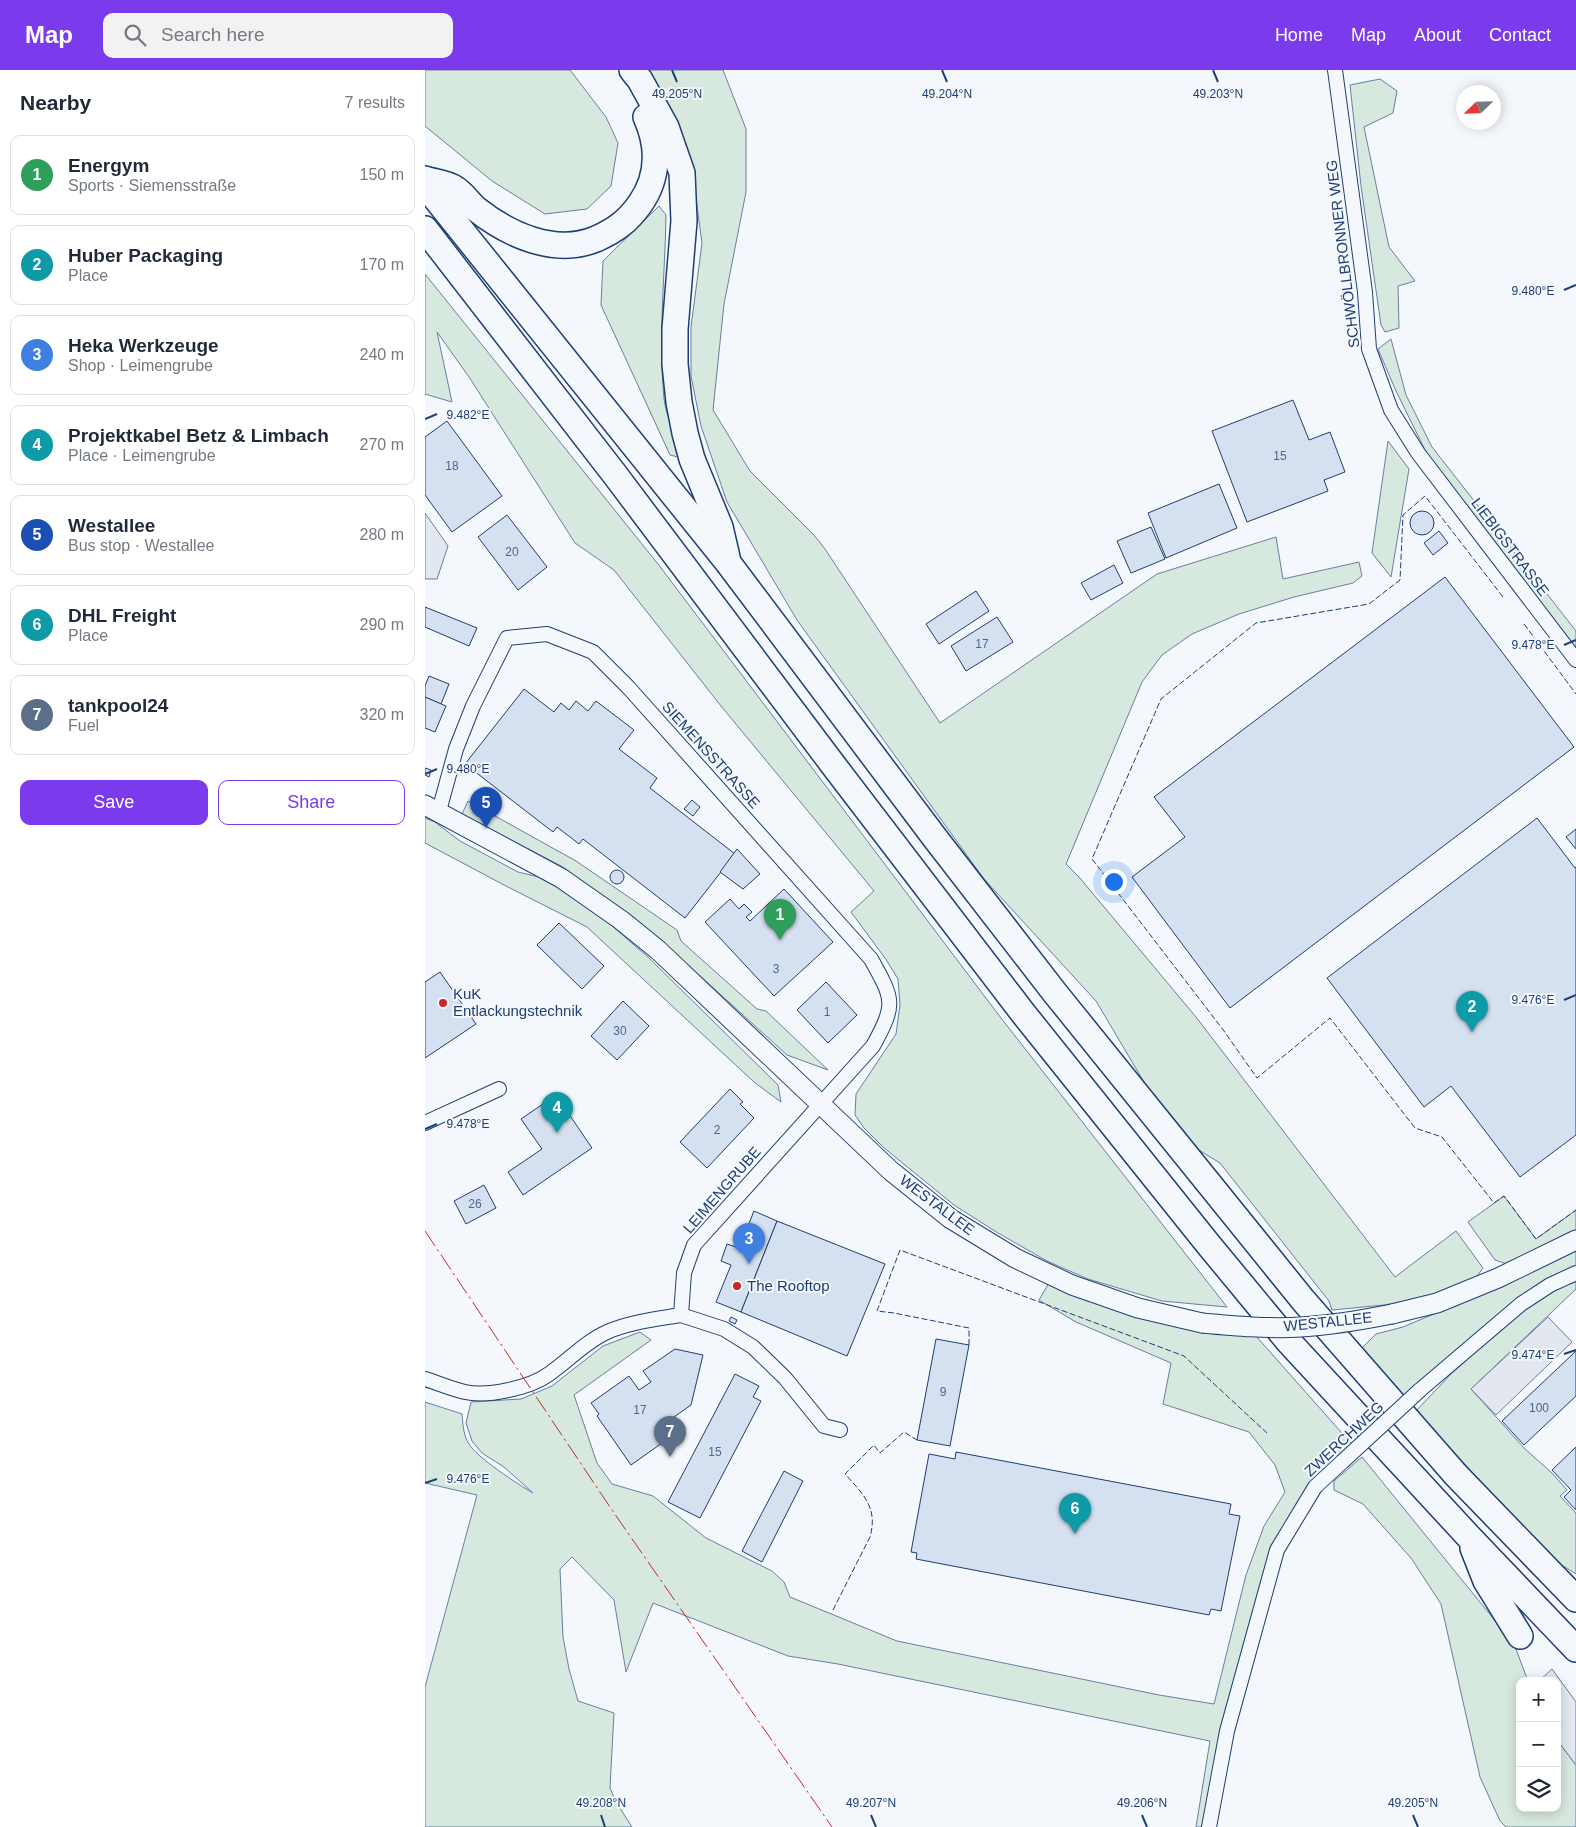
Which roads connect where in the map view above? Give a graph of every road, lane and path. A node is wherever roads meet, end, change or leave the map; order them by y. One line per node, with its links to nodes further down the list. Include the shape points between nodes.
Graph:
1 (618, 70): 4 (highway, via 630,85 648,123 656,161 646,196 630,218 608,234 571,246 534,241 476,209 453,187)
2 (632, 70): 8 (highway, via 666,126 682,173 685,221 675,330 679,402 693,459 720,527)
3 (1335, 70): 7 (street, SCHWÖLLBRONNER WEG, via 1365,292 1369,349 1391,410)
4 (425, 179)
5 (425, 185): 8 (highway)
6 (425, 230): 19 (highway, via 617,476 834,766 1097,1107 1289,1342)
7 (1418, 453): 9 (street, LIEBIGSTRASSE)
8 (729, 564): 20 (highway, via 1055,993 1291,1285 1455,1475)
9 (1576, 660)
10 (432, 808): 12 (main road, WESTALLEE, via 561,878 621,920 658,950); 12 (street, SIEMENSSTRASSE, via 473,706 507,638 547,634 593,652 871,959 887,986 891,1006 886,1023 873,1046)
11 (499, 1089): 13 (street)
12 (821, 1104): 14 (main road, WESTALLEE, bridge, via 891,1171 951,1219 1015,1258 1081,1288 1138,1308 1202,1323 1299,1327 1346,1323 1392,1314 1437,1303); 16 (street, LEIMENGRUBE, via 694,1245 684,1273)
13 (425, 1123)
14 (1576, 1240)
15 (1576, 1273): 23 (street, ZWERCHWEG, bridge, via 1521,1304 1419,1390 1315,1487 1277,1550 1227,1731)
16 (681, 1315): 17 (street, via 642,1321 607,1332 548,1375 525,1386 500,1392 466,1392); 18 (street, via 724,1329 753,1347 785,1378 824,1426)
17 (425, 1379)
18 (840, 1430)
19 (1470, 1538): 21 (highway, via 1486,1581); 22 (highway)
20 (1576, 1599)
21 (1520, 1636)
22 (1576, 1649)
23 (1209, 1827)

